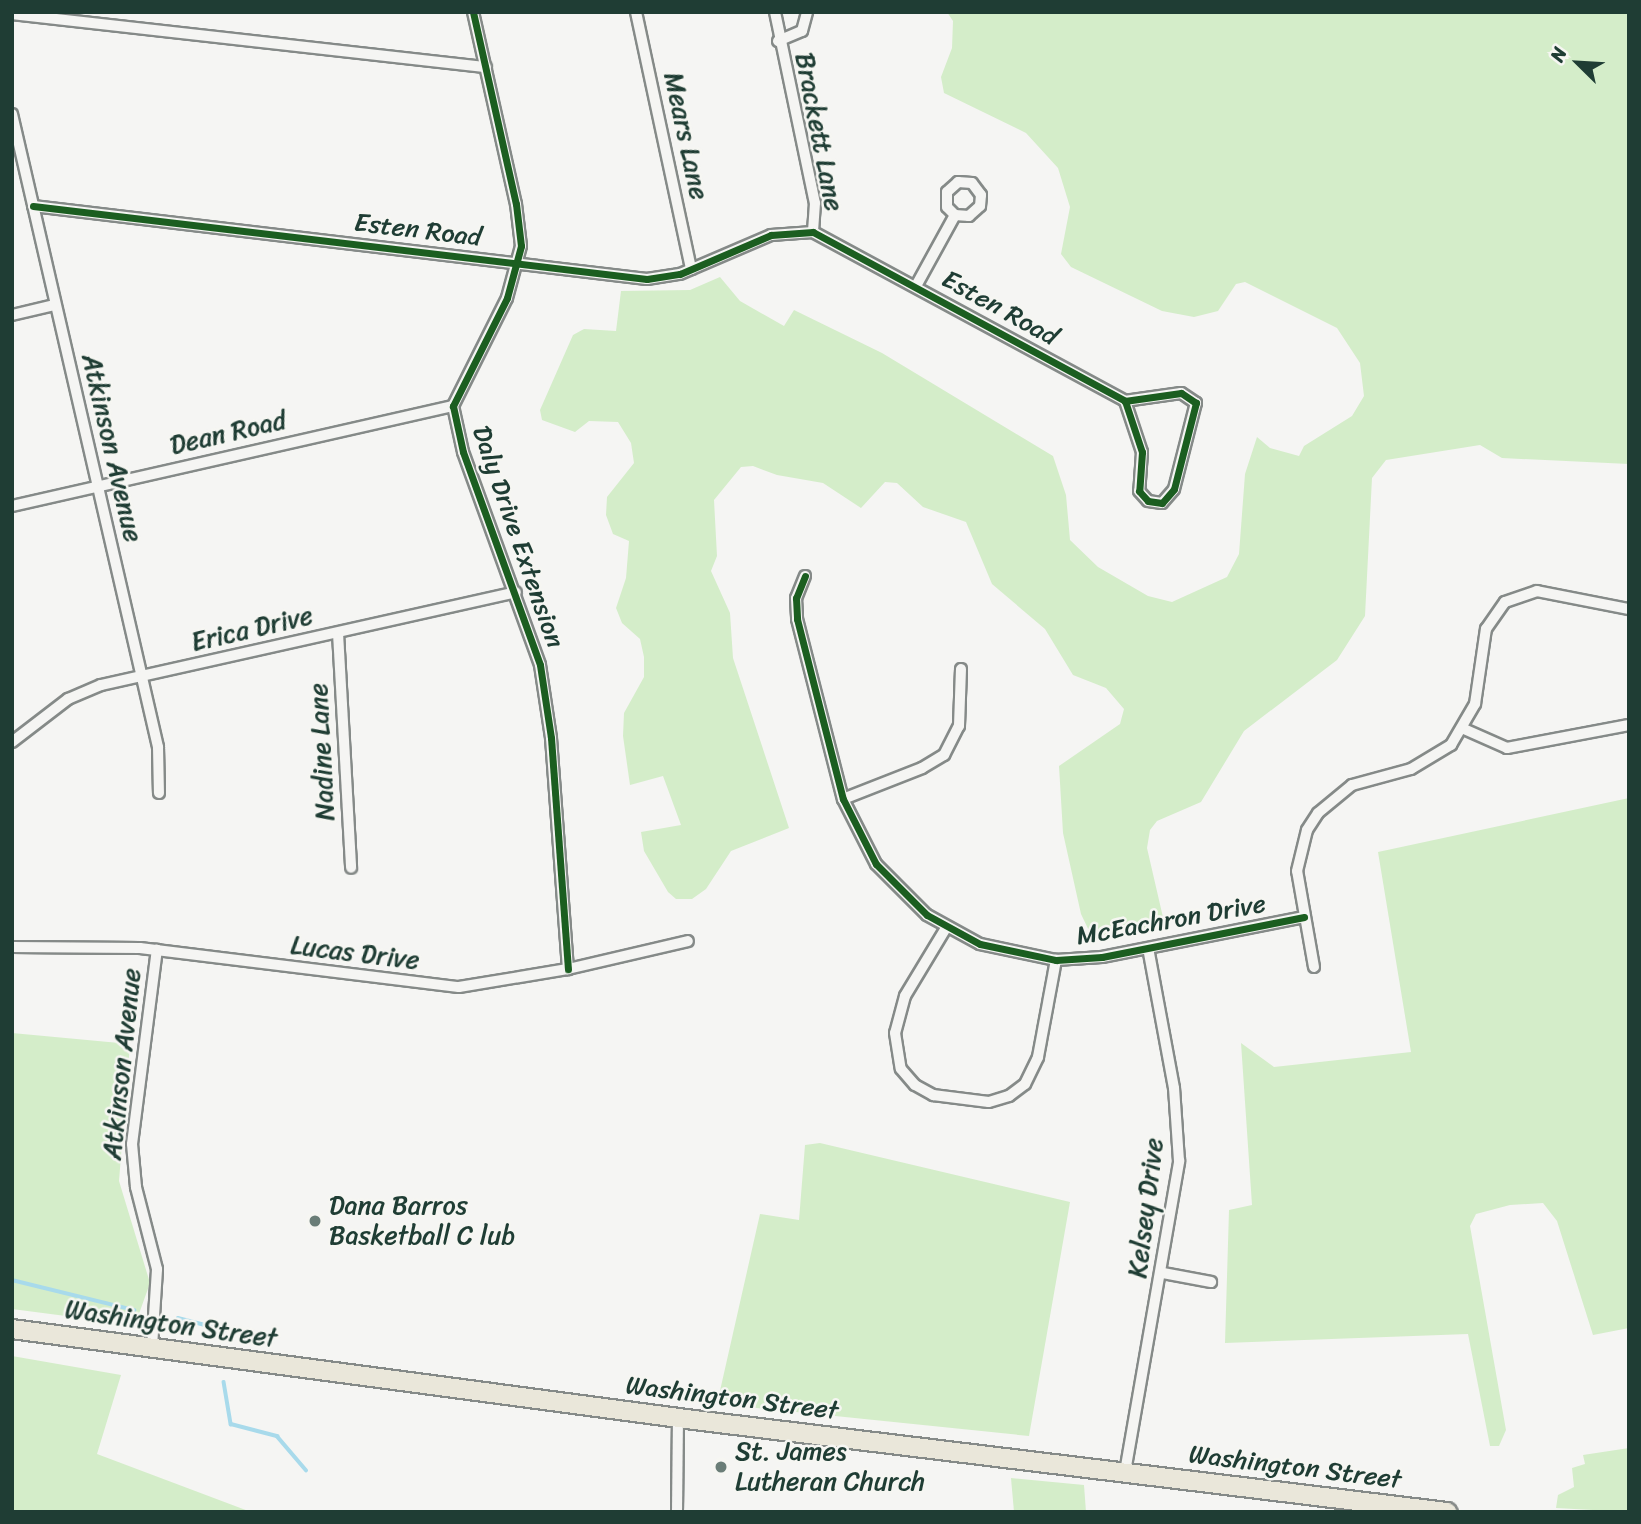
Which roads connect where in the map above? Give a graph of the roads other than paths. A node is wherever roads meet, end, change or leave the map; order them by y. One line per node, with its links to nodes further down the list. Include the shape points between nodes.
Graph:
1 (473, 12): 7 (street, Daly Drive Extension)
2 (636, 12): 13 (street, Mears Lane)
3 (775, 12): 6 (street, Brackett Lane)
4 (807, 12): 6 (street, Brackett Lane, via 802,31)
5 (12, 14): 7 (street)
6 (778, 41): 11 (street, Brackett Lane, via 815,203)
7 (486, 67): 12 (street, Daly Drive Extension, via 520,226)
8 (12, 114): 9 (street, Atkinson Avenue)
9 (33, 206): 12 (street, Esten Road); 15 (street, Atkinson Avenue)
10 (954, 215): 14 (street)
11 (813, 232): 13 (street, Esten Road, via 771,235); 14 (street, Esten Road)
12 (519, 263): 13 (street, Esten Road, via 647,279); 18 (street, Daly Drive Extension)
13 (691, 269)
14 (916, 286): 17 (street, Esten Road)
15 (54, 305): 16 (street); 19 (street, Atkinson Avenue)
16 (12, 315)
17 (1125, 401): 17 (street, via 1142,452 1139,491 1148,502 1162,503 1174,489 1196,402 1181,393)
18 (453, 406): 19 (street, Dean Road); 22 (street, Daly Drive Extension, via 463,452)
19 (98, 486): 20 (street, Dean Road); 26 (street, Atkinson Avenue)
20 (12, 506)
21 (804, 576): 31 (street, McEachron Drive, via 796,598 797,619)
22 (516, 592): 24 (street, Erica Drive); 41 (street, Daly Drive Extension, via 537,653 548,713)
23 (1629, 609): 28 (street, via 1537,591 1505,602 1486,629 1479,688)
24 (338, 633): 26 (street, Erica Drive); 32 (street, Nadine Lane)
25 (961, 669): 31 (street, via 959,726 944,755)
26 (142, 677): 29 (street, Erica Drive, via 76,695); 30 (street, Atkinson Avenue, via 158,747)
27 (1629, 725): 28 (street, via 1507,748)
28 (1464, 729): 33 (street, via 1425,764 1352,785 1318,813 1304,840 1297,871)
29 (12, 742)
30 (159, 793)
31 (843, 799): 34 (street, McEachron Drive, via 864,846 891,884)
32 (351, 868)
33 (1304, 917): 37 (street, McEachron Drive); 40 (street)
34 (946, 928): 39 (street, McEachron Drive, via 999,950); 39 (street, via 905,996 895,1033 901,1069 915,1085 933,1095 989,1102 1009,1096 1025,1084 1038,1057)
35 (688, 941): 41 (street, Lucas Drive)
36 (12, 947): 38 (street, Lucas Drive)
37 (1148, 948): 39 (street, McEachron Drive); 42 (street, Kelsey Drive, via 1179,1138)
38 (157, 950): 41 (street, Lucas Drive, via 443,987 477,986); 45 (street, Atkinson Avenue, via 132,1144 136,1187 157,1269)
39 (1056, 960)
40 (1314, 967)
41 (568, 969)
42 (1163, 1273): 43 (street); 47 (street, Kelsey Drive)
43 (1211, 1282)
44 (12, 1329): 45 (main road, Washington Street)
45 (152, 1347): 46 (main road, Washington Street)
46 (678, 1418): 47 (main road, Washington Street); 48 (street)
47 (1125, 1472): 49 (main road, Washington Street)
48 (677, 1512)
49 (1447, 1512)

